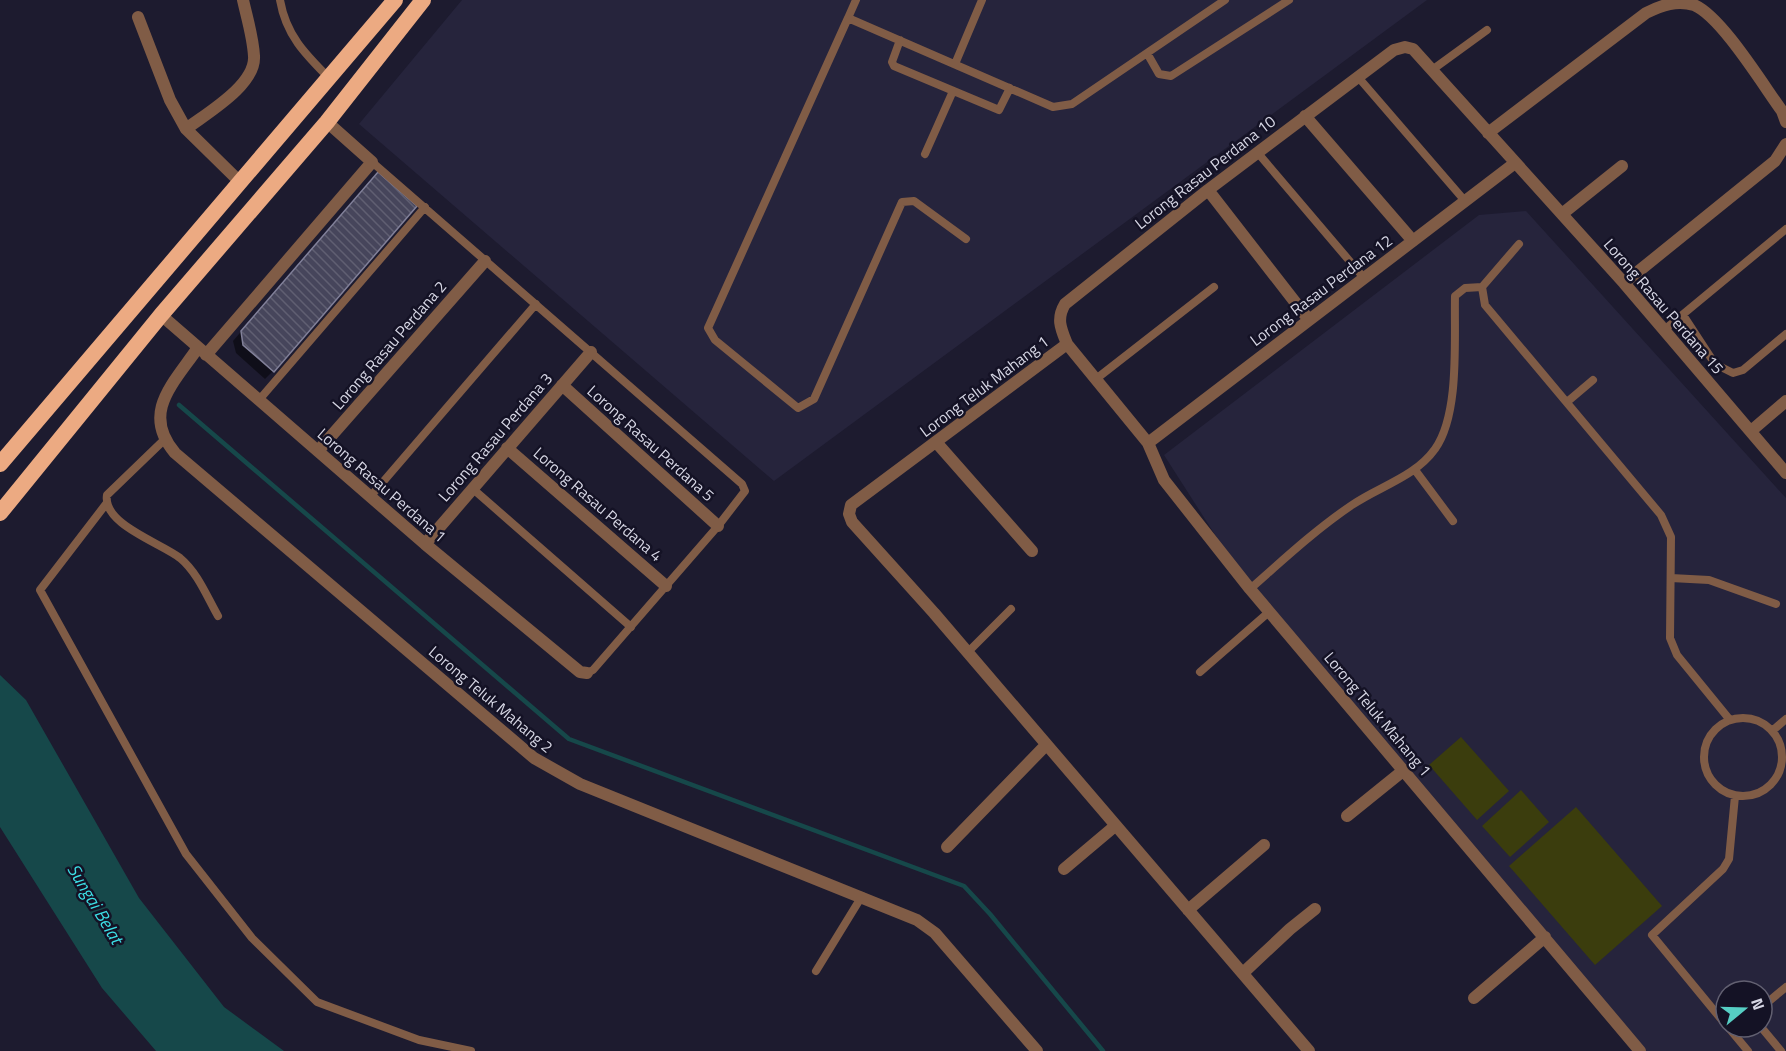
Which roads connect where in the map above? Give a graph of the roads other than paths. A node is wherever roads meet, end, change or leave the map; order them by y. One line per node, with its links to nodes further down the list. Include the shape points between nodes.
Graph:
1 (243, 0): 24 (street, via 255,57 252,69 239,88)
2 (280, 0): 18 (lane, via 283,17 299,48)
3 (395, 0): 18 (highway)
4 (423, 0): 22 (highway)
5 (856, 0): 10 (lane)
6 (982, 0): 15 (lane)
7 (1225, 0): 14 (lane)
8 (1289, 0): 14 (lane, via 1172,76 1159,74)
9 (138, 17): 24 (street, via 170,100)
10 (848, 18): 12 (lane); 38 (lane, via 708,328 715,340 798,408 814,399 902,202 914,201)
11 (1487, 30): 16 (lane)
12 (900, 40): 15 (lane); 20 (lane, via 894,66)
13 (1404, 47): 16 (street, Lorong Rasau Perdana 15, via 1413,49); 17 (street, Lorong Rasau Perdana 10)
14 (1146, 53): 19 (lane, via 1072,104 1053,107)
15 (955, 64): 19 (lane)
16 (1432, 70): 25 (street, Lorong Rasau Perdana 15)
17 (1358, 76): 21 (street, Lorong Rasau Perdana 10); 34 (lane)
18 (329, 78): 32 (highway)
19 (1010, 88): 20 (lane, via 999,110)
20 (953, 92): 28 (lane)
21 (1305, 116): 27 (street, Lorong Rasau Perdana 10); 39 (street)
22 (327, 122): 29 (street); 47 (highway)
23 (1786, 122): 25 (street, via 1712,15 1679,1 1646,13)
24 (186, 129): 32 (street)
25 (1488, 133): 30 (street, Lorong Rasau Perdana 15)
26 (1786, 144): 43 (street, via 1775,161)
27 (1257, 152): 33 (street, Lorong Rasau Perdana 10); 42 (lane)
28 (925, 154)
29 (372, 162): 35 (lane); 54 (street)
30 (1515, 163): 34 (street, Lorong Rasau Perdana 12); 36 (street, Lorong Rasau Perdana 15)
31 (1622, 166): 36 (street)
32 (240, 182): 67 (highway)
33 (1208, 190): 49 (street); 52 (street, Lorong Rasau Perdana 10, via 1065,304 1059,313)
34 (1465, 201): 39 (street, Lorong Rasau Perdana 12)
35 (425, 207): 41 (lane); 58 (lane)
36 (1562, 214): 43 (street, Lorong Rasau Perdana 15)
37 (1786, 229): 48 (lane)
38 (966, 239)
39 (1413, 241): 42 (street, Lorong Rasau Perdana 12)
40 (1519, 244): 45 (lane)
41 (485, 261): 46 (lane); 66 (street, Lorong Rasau Perdana 2)
42 (1364, 278): 49 (street, Lorong Rasau Perdana 12)
43 (1624, 283): 50 (street, Lorong Rasau Perdana 15)
44 (1214, 287): 55 (lane)
45 (1482, 287): 60 (lane, via 1485,305); 68 (lane, via 1466,288 1455,296 1451,402 1436,448)
46 (536, 304): 53 (lane); 71 (lane)
47 (161, 315): 54 (street, Lorong Rasau Perdana 1); 73 (highway)
48 (1683, 315): 50 (lane); 51 (lane, via 1715,364 1733,373 1743,370)
49 (1309, 320): 64 (street, Lorong Rasau Perdana 12)
50 (1664, 330): 61 (street, Lorong Rasau Perdana 15)
51 (1786, 334)
52 (1067, 344): 55 (street, Lorong Teluk Mahang 1); 63 (street, Lorong Teluk Mahang 1)
53 (591, 351): 57 (street, Lorong Rasau Perdana 3); 75 (lane, via 742,483 745,491)
54 (202, 352): 58 (street, Lorong Rasau Perdana 1); 62 (street, via 166,393 159,427)
55 (1096, 379): 64 (street, Lorong Teluk Mahang 1)
56 (1593, 380): 60 (lane)
57 (562, 385): 65 (street, Lorong Rasau Perdana 3); 75 (street, Lorong Rasau Perdana 5)
58 (259, 400): 66 (street, Lorong Rasau Perdana 1)
59 (1786, 401): 61 (street)
60 (1567, 402): 78 (lane, via 1661,515 1671,537)
61 (1750, 431): 69 (street, Lorong Rasau Perdana 15)
62 (164, 440): 72 (lane, via 107,495); 100 (street, Lorong Teluk Mahang 2, via 534,758 579,784)
63 (936, 442): 77 (street); 86 (street, Lorong Teluk Mahang 1, via 851,505 849,514)
64 (1148, 443): 80 (street, Lorong Teluk Mahang 1, via 1164,480)
65 (507, 448): 70 (street, Lorong Rasau Perdana 3); 79 (street, Lorong Rasau Perdana 4)
66 (318, 451): 71 (street, Lorong Rasau Perdana 1)
67 (0, 464)
68 (1415, 470): 74 (lane); 80 (lane, via 1355,503 1317,530)
69 (1786, 473)
70 (472, 489): 76 (street, Lorong Rasau Perdana 3); 85 (lane)
71 (370, 497): 76 (street, Lorong Rasau Perdana 1)
72 (106, 504): 84 (lane, via 110,513 180,558 195,574); 109 (lane, via 40,590 186,854 252,938 317,1002 419,1040)
73 (0, 513)
74 (1454, 521)
75 (718, 526): 79 (lane)
76 (425, 544): 88 (street, Lorong Rasau Perdana 1)
77 (1032, 551)
78 (1671, 578): 81 (lane, via 1709,580); 90 (lane, via 1670,638 1677,655)
79 (666, 586): 85 (lane)
80 (1250, 589): 83 (street, Lorong Teluk Mahang 1)
81 (1776, 604)
82 (1011, 609): 86 (lane)
83 (1269, 612): 87 (lane); 93 (street, Lorong Teluk Mahang 1)
84 (218, 616)
85 (631, 627): 88 (lane)
86 (967, 652): 92 (street, Lorong Teluk Mahang 1)
87 (1200, 672)
88 (587, 674)
89 (1786, 719): 91 (lane)
90 (1730, 720): 91 (lane, via 1753,719); 94 (lane, via 1712,733 1704,765 1715,785)
91 (1772, 731): 94 (lane, via 1782,761 1774,781 1757,794)
92 (1046, 745): 96 (street, Lorong Teluk Mahang 1); 98 (street)
93 (1404, 770): 95 (street); 103 (street, Lorong Teluk Mahang 1)
94 (1735, 796): 107 (lane, via 1729,859 1652,935)
95 (1347, 816)
96 (1115, 826): 99 (street); 102 (street, Lorong Teluk Mahang 1)
97 (1264, 845): 102 (street)
98 (947, 847)
99 (1065, 868)
100 (862, 896): 104 (lane); 110 (street, Lorong Teluk Mahang 2, via 917,920 935,933)
101 (1315, 909): 105 (street)
102 (1188, 910): 105 (street, Lorong Teluk Mahang 1)
103 (1545, 937): 106 (street); 112 (street, Lorong Teluk Mahang 1)
104 (816, 971)
105 (1243, 973): 111 (street, Lorong Teluk Mahang 1)
106 (1474, 998)
107 (1714, 1008)
108 (1771, 1039): 113 (lane)
109 (471, 1051)
110 (1037, 1051)
111 (1310, 1051)
112 (1640, 1051)
113 (1781, 1051)

